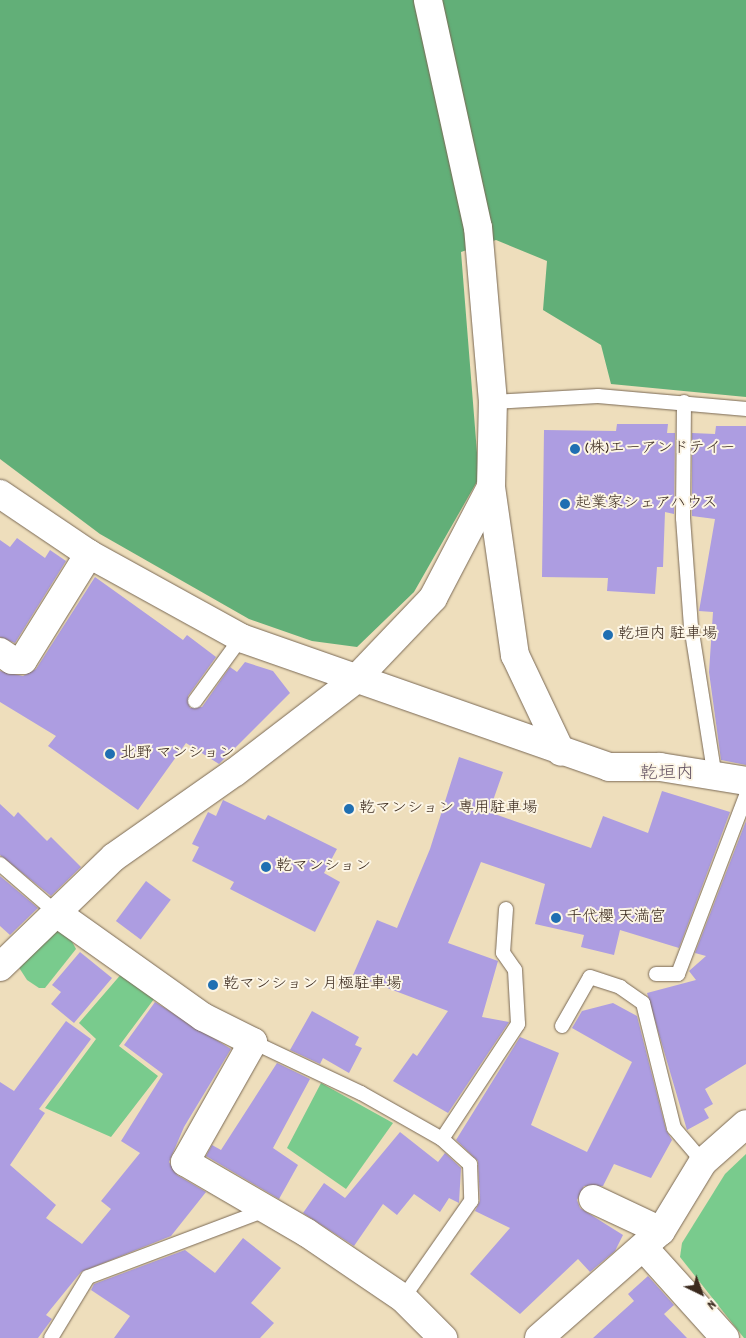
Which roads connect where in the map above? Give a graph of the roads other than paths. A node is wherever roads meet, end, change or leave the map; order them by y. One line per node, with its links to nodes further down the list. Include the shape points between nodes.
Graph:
1 (428, 0): 2 (street, via 478,228)
2 (493, 402): 3 (lane, via 598,396); 5 (street)
3 (684, 402): 4 (lane); 13 (lane, via 683,518 691,626)
4 (746, 409)
5 (492, 487): 10 (street, via 433,598); 12 (street, via 515,655)
6 (0, 494): 7 (street)
7 (89, 554): 8 (street); 9 (street, via 24,660 12,660)
8 (241, 638): 10 (street); 11 (lane)
9 (0, 652)
10 (355, 680): 12 (street); 18 (street, via 235,772 114,857)
11 (195, 701)
12 (562, 752): 13 (street, via 609,767 660,767)
13 (715, 777): 14 (street)
14 (746, 780)
15 (746, 796): 20 (lane, via 678,974)
16 (0, 864): 18 (lane)
17 (506, 909): 24 (lane, via 503,953 515,970 518,1024)
18 (58, 914): 19 (street); 22 (street, via 195,1011)
19 (0, 966)
20 (656, 974)
21 (562, 1026): 25 (lane, via 590,978 620,988 643,1003 674,1128)
22 (252, 1042): 24 (lane, via 298,1059); 27 (street, via 184,1162)
23 (746, 1124): 25 (street)
24 (442, 1139): 29 (lane, via 470,1164 472,1202)
25 (703, 1162): 28 (street)
26 (593, 1199): 28 (street)
27 (265, 1210): 29 (street); 30 (lane, via 88,1277)
28 (653, 1240): 32 (street); 33 (street)
29 (403, 1298): 31 (street)
30 (51, 1338)
31 (443, 1338)
32 (539, 1338)
33 (725, 1338)

